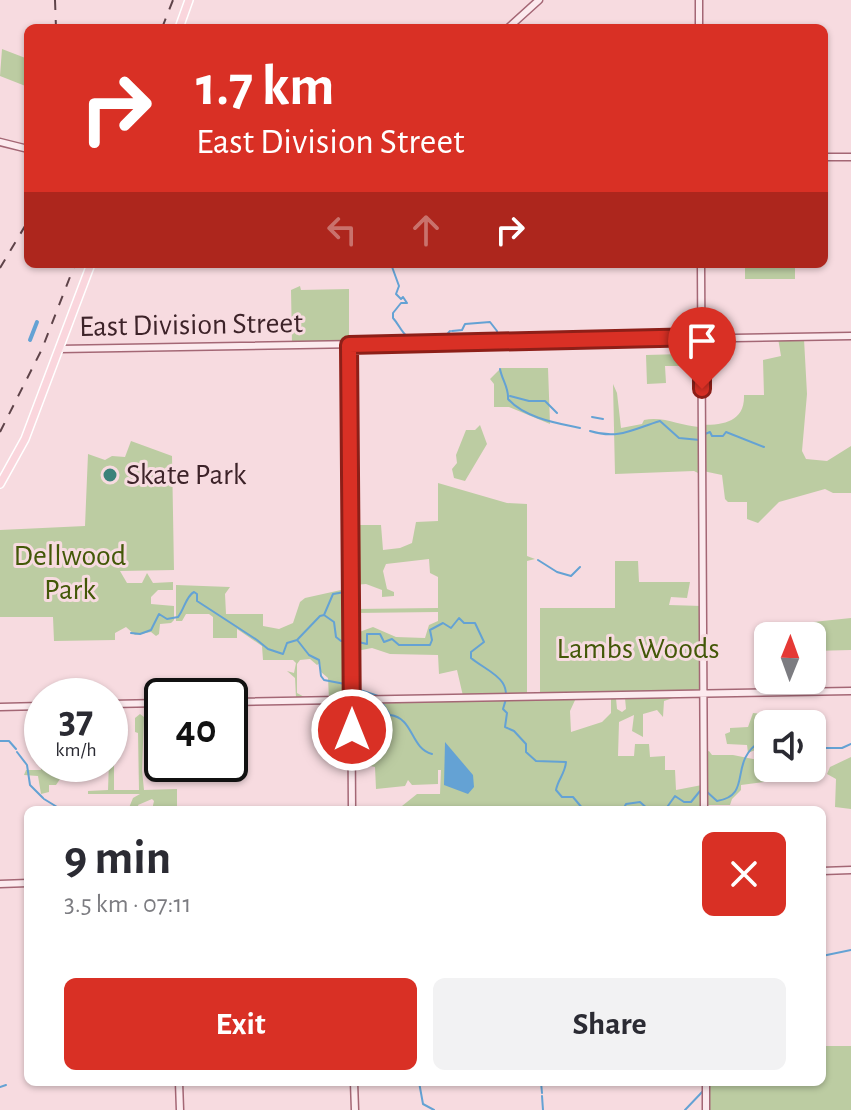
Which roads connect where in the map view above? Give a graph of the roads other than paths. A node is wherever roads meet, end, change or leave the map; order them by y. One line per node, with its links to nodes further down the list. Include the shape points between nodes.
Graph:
1 (189, 0): 4 (main road)
2 (699, 0): 6 (street)
3 (534, 4): 5 (street)
4 (180, 24)
5 (512, 24)
6 (699, 24)
7 (0, 142): 8 (street)
8 (24, 148)
9 (828, 157): 10 (street)
10 (851, 157)
11 (89, 268): 16 (main road)
12 (701, 268): 14 (street)
13 (851, 336): 14 (street, East Division Street)
14 (702, 337): 15 (street, East Division Street); 19 (street)
15 (349, 345): 16 (street, East Division Street); 20 (street)
16 (59, 349): 17 (main road, via 25,439)
17 (0, 484)
18 (851, 691): 19 (street)
19 (703, 693): 20 (street); 25 (street)
20 (352, 701): 21 (street); 24 (street)
21 (248, 702)
22 (24, 706): 23 (street)
23 (0, 707)
24 (352, 806)
25 (704, 806)
26 (851, 870): 27 (street)
27 (826, 871)
28 (24, 883): 29 (street)
29 (0, 884)
30 (179, 1086): 33 (street)
31 (354, 1086): 34 (street)
32 (706, 1086): 35 (street)
33 (180, 1110)
34 (355, 1110)
35 (706, 1110)

